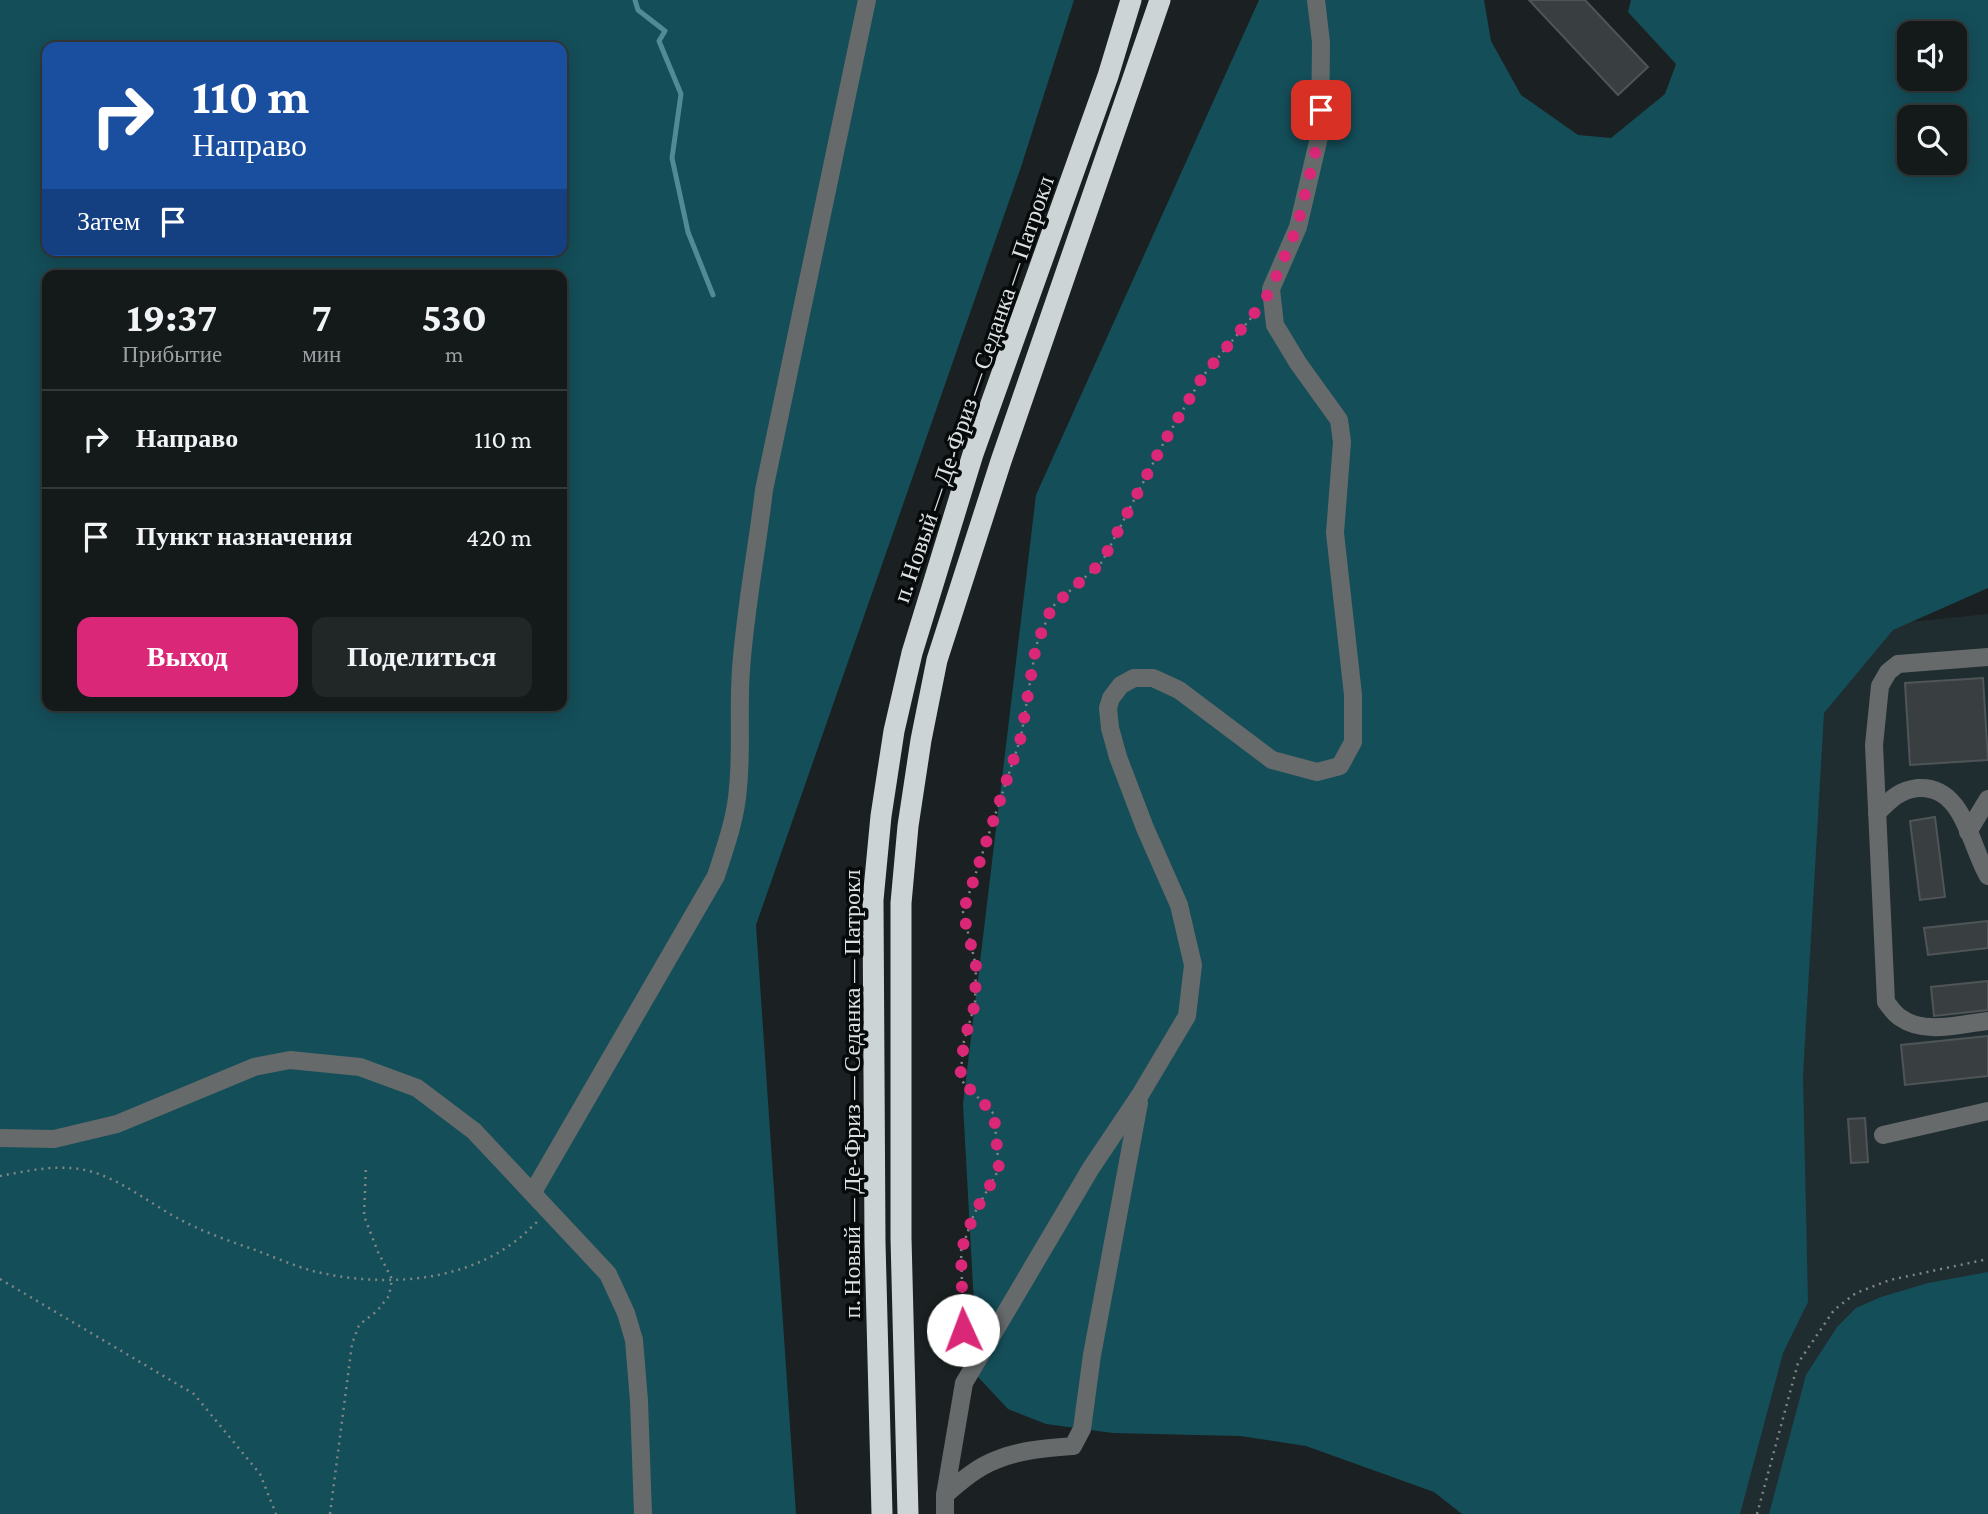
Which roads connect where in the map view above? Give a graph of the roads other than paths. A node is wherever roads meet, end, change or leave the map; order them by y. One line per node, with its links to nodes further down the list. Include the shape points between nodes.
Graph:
1 (867, 0): 15 (street, via 764,490 746,607 738,789 731,828 716,876)
2 (1131, 0): 18 (highway, п. Новый — Де-Фриз — Седанка — Патрокл, via 973,454 912,653 894,731 873,900)
3 (1160, 0): 19 (highway, п. Новый — Де-Фриз — Седанка — Патрокл, via 1001,461 937,660 921,740 901,903 901,1238)
4 (1316, 0): 11 (street, via 1321,42 1320,133 1297,227 1271,289 1275,325 1339,420 1342,442 1335,533 1353,695 1353,742 1340,766 1317,772 1272,760 1180,690 1153,678 1134,678 1111,698 1110,728 1118,757 1179,905 1192,965 1187,1016)
5 (1988, 657): 7 (street, via 1898,664 1888,672 1876,706)
6 (1988, 799): 8 (street)
7 (1877, 813): 8 (street, via 1906,789 1942,791 1954,802); 10 (street, via 1886,1002 1900,1018 1919,1026)
8 (1968, 832): 9 (street)
9 (1988, 876)
10 (1988, 1021)
11 (1140, 1095): 16 (street, via 1091,1168 964,1383); 16 (street, via 1082,1429 1073,1446 996,1460)
12 (1988, 1111): 13 (street)
13 (1883, 1135)
14 (0, 1138): 15 (street, via 54,1139 117,1124 254,1067 290,1060 360,1067 417,1088 474,1132)
15 (533, 1192): 17 (street, via 608,1274 626,1313 634,1340)
16 (945, 1495): 20 (street)
17 (643, 1514)
18 (882, 1514)
19 (908, 1514)
20 (944, 1514)

